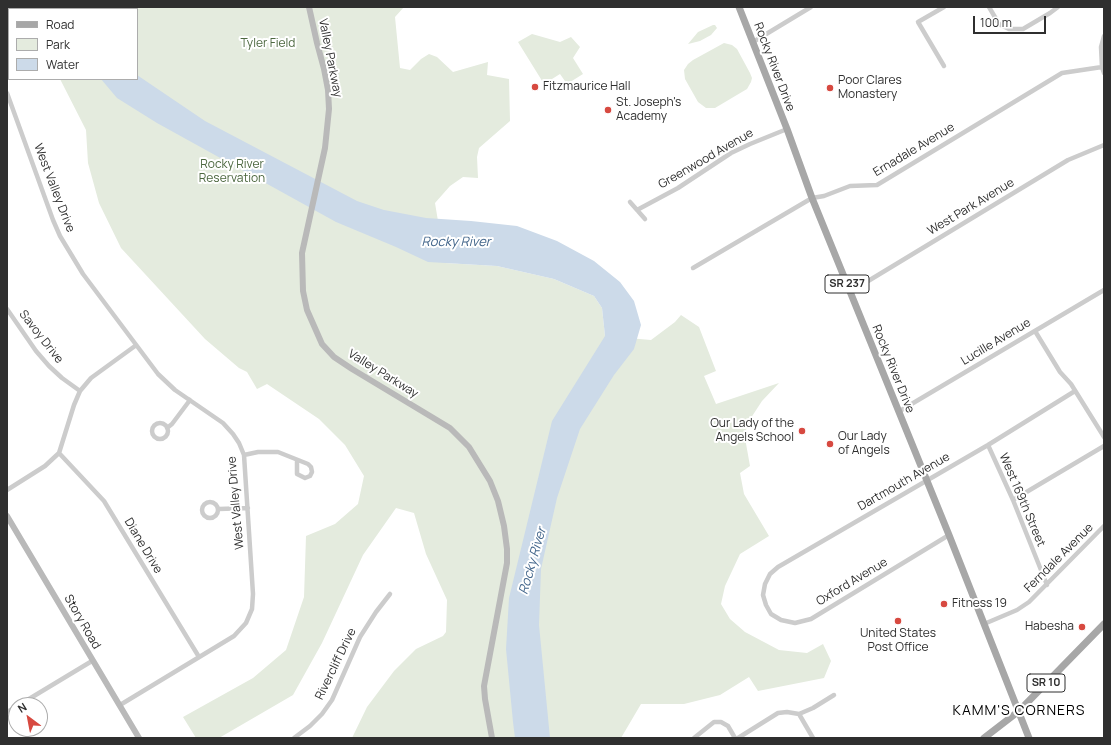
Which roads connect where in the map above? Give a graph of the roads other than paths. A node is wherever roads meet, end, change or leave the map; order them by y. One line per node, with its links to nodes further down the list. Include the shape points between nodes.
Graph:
1 (309, 7): 58 (street, Valley Parkway, via 328,90 328,126 323,161 302,253 303,292 307,310 322,344 334,357 450,428 469,447 490,481 498,501 507,549 507,563 484,686)
2 (739, 7): 8 (main road, Rocky River Drive / SR 237)
3 (811, 7): 8 (street)
4 (944, 7): 9 (street, via 918,22)
5 (989, 7): 6 (street, via 999,24 1009,29 1023,29)
6 (1058, 7)
7 (1104, 36): 10 (street, via 1101,47)
8 (752, 42): 13 (main road, Rocky River Drive / SR 237)
9 (944, 66)
10 (1102, 67): 11 (street); 15 (street, Ernadale Avenue, via 1062,73 877,185 850,186)
11 (1104, 73)
12 (7, 93): 24 (street, West Valley Drive, via 60,236 83,274)
13 (787, 129): 15 (main road, Rocky River Drive / SR 237); 17 (street, Greenwood Avenue, via 750,144)
14 (1104, 145): 21 (street, West Park Avenue, via 1068,160)
15 (812, 198): 19 (street, Ernadale Avenue); 21 (main road, Rocky River Drive / SR 237)
16 (630, 202): 17 (street)
17 (637, 210): 18 (street)
18 (645, 219)
19 (693, 268)
20 (1104, 290): 23 (street, Lucille Avenue)
21 (850, 292): 28 (main road, Rocky River Drive / SR 237)
22 (7, 309): 25 (street, Savoy Drive, via 49,366)
23 (1034, 331): 26 (street, via 1060,372); 28 (street, Lucille Avenue)
24 (135, 346): 25 (street, via 90,378); 27 (street, West Valley Drive, via 158,374)
25 (80, 391): 33 (street)
26 (1076, 391): 30 (street); 31 (street, Dartmouth Avenue)
27 (190, 400): 29 (street); 34 (street, West Valley Drive, via 223,422 239,443)
28 (898, 412): 36 (main road, Rocky River Drive / SR 237)
29 (167, 428)
30 (1104, 437)
31 (988, 445): 36 (street, Dartmouth Avenue); 38 (street, West 169th Street)
32 (1104, 446): 38 (street)
33 (59, 453): 37 (street, via 45,466); 49 (street, Diane Drive, via 104,501)
34 (244, 455): 35 (street, via 274,451); 39 (street, West Valley Drive)
35 (297, 460)
36 (926, 480): 43 (main road, Rocky River Drive / SR 237); 46 (street, Dartmouth Avenue, via 778,567 770,574 765,584 763,595)
37 (7, 490)
38 (1013, 500): 44 (street, West 169th Street)
39 (248, 508): 40 (street); 49 (street, West Valley Drive, via 252,609 246,623 234,636)
40 (219, 509)
41 (7, 516): 50 (street, Story Road)
42 (1104, 526): 44 (street, Ferndale Avenue)
43 (949, 535): 46 (street, Oxford Avenue, via 811,619 795,623 781,620 771,614); 47 (main road, Rocky River Drive / SR 237)
44 (1047, 585): 47 (street, Ferndale Avenue, via 1030,602)
45 (390, 594): 57 (street, Rivercliff Drive, via 360,637 332,700 314,722)
46 (766, 605)
47 (984, 624): 54 (main road, Rocky River Drive / SR 237)
48 (1104, 624): 54 (main road, SR 10)
49 (199, 657): 53 (street, West Valley Drive)
50 (92, 661): 52 (street); 53 (street, Story Road)
51 (834, 695): 55 (street)
52 (32, 697)
53 (120, 705): 56 (street, Story Road)
54 (1019, 711): 62 (main road, SR 10); 63 (main road, Rocky River Drive / SR 237)
55 (799, 714): 60 (street, via 778,713); 61 (street)
56 (139, 738)
57 (294, 738)
58 (492, 738)
59 (694, 738): 60 (street, via 714,722 721,722 728,726)
60 (737, 738)
61 (813, 738)
62 (984, 738)
63 (1029, 738)

